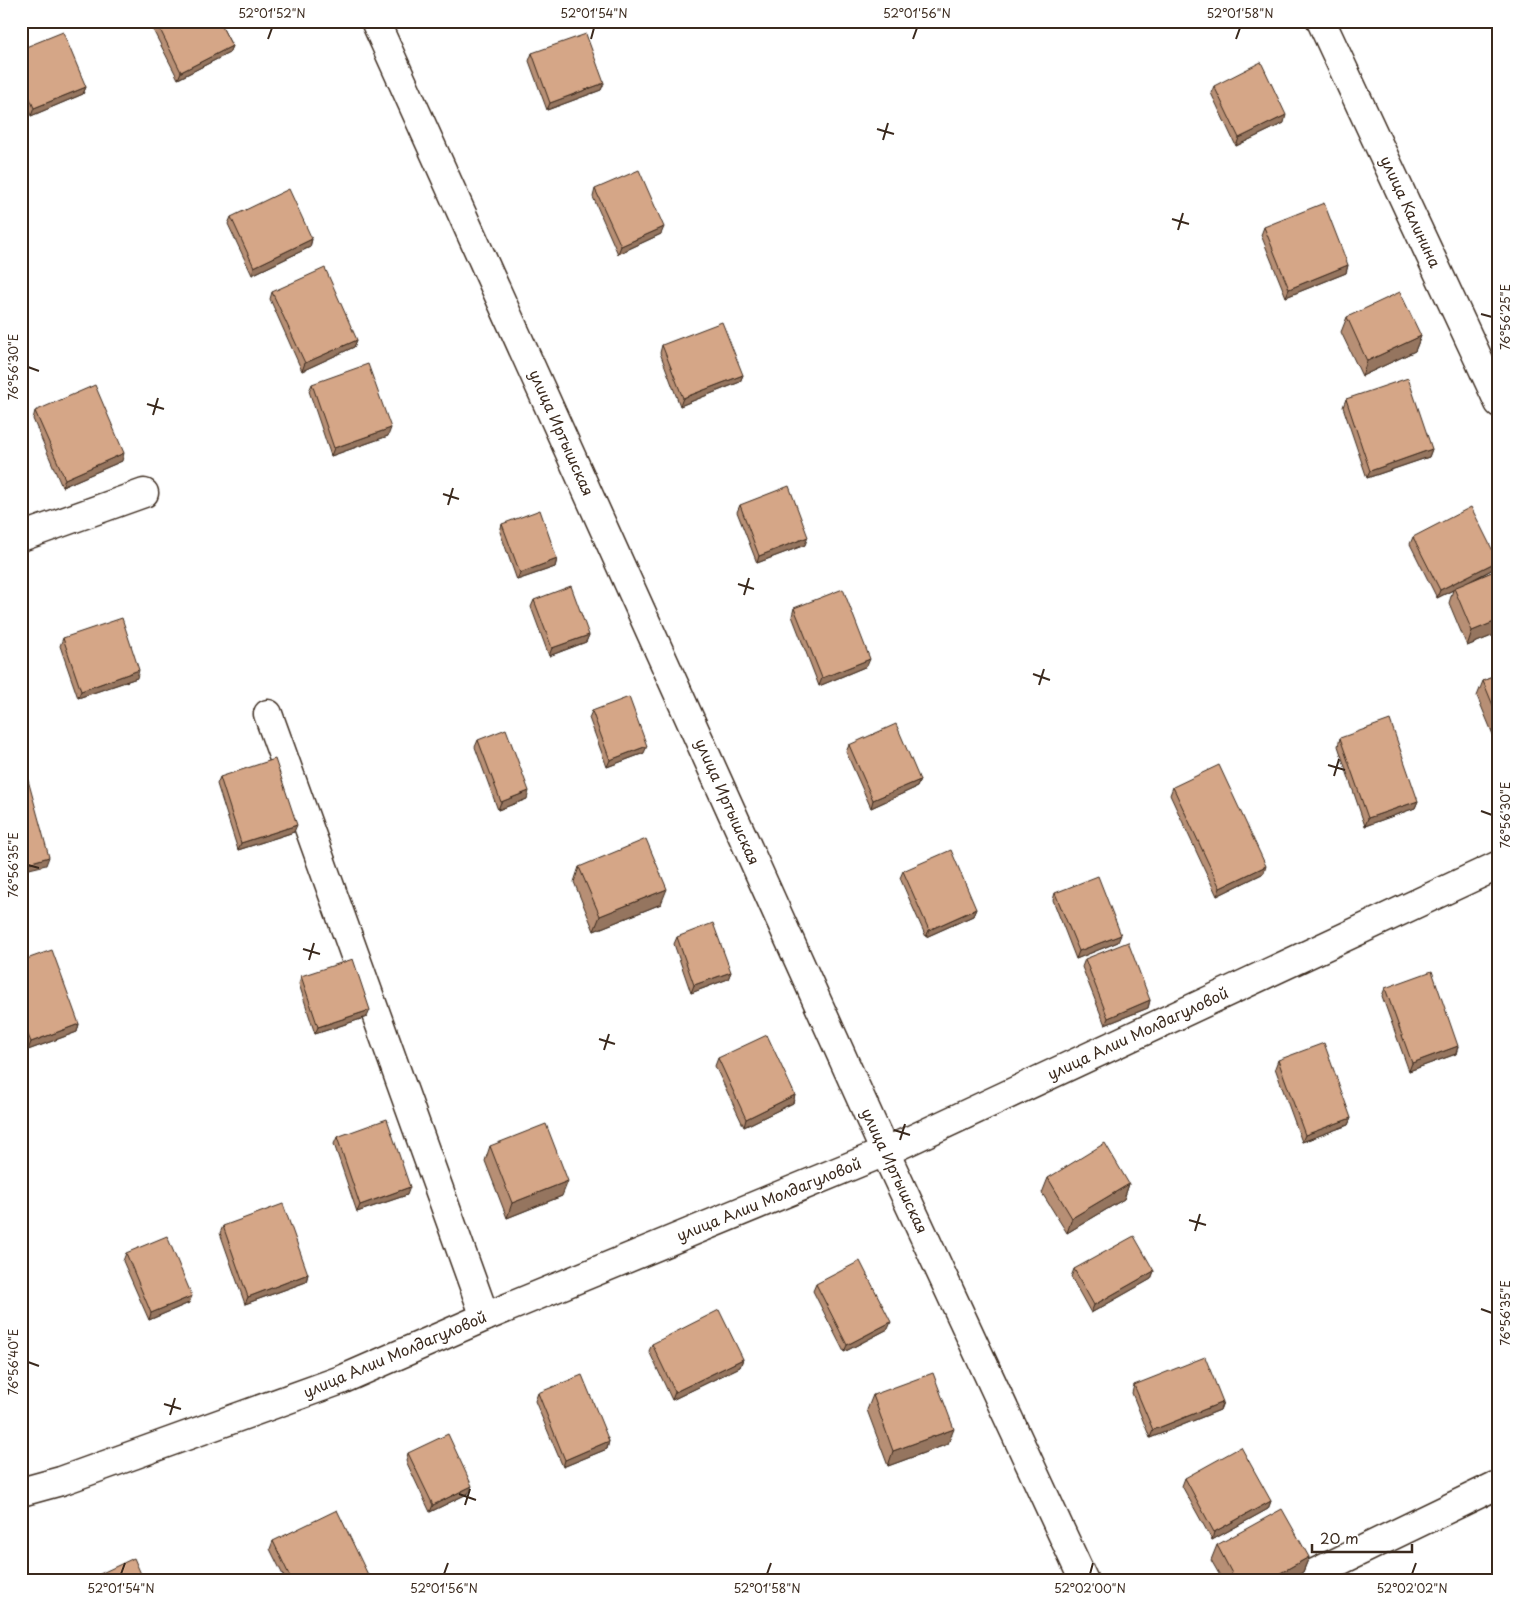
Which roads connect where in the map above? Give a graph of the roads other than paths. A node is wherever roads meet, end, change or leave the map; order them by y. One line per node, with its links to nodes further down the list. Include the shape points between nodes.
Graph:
1 (375, 21): 8 (street, улица Иртышская)
2 (1321, 21): 3 (street, улица Калинина)
3 (1499, 403)
4 (144, 493): 5 (street)
5 (21, 537)
6 (268, 714): 9 (street)
7 (1499, 866): 8 (street, улица Алии Молдагуловой)
8 (885, 1152): 9 (street, улица Алии Молдагуловой); 12 (street, улица Иртышская)
9 (485, 1317): 11 (street, улица Алии Молдагуловой, via 341,1380 61,1481)
10 (1495, 1486): 13 (street)
11 (21, 1492)
12 (1077, 1579)
13 (1298, 1581)

